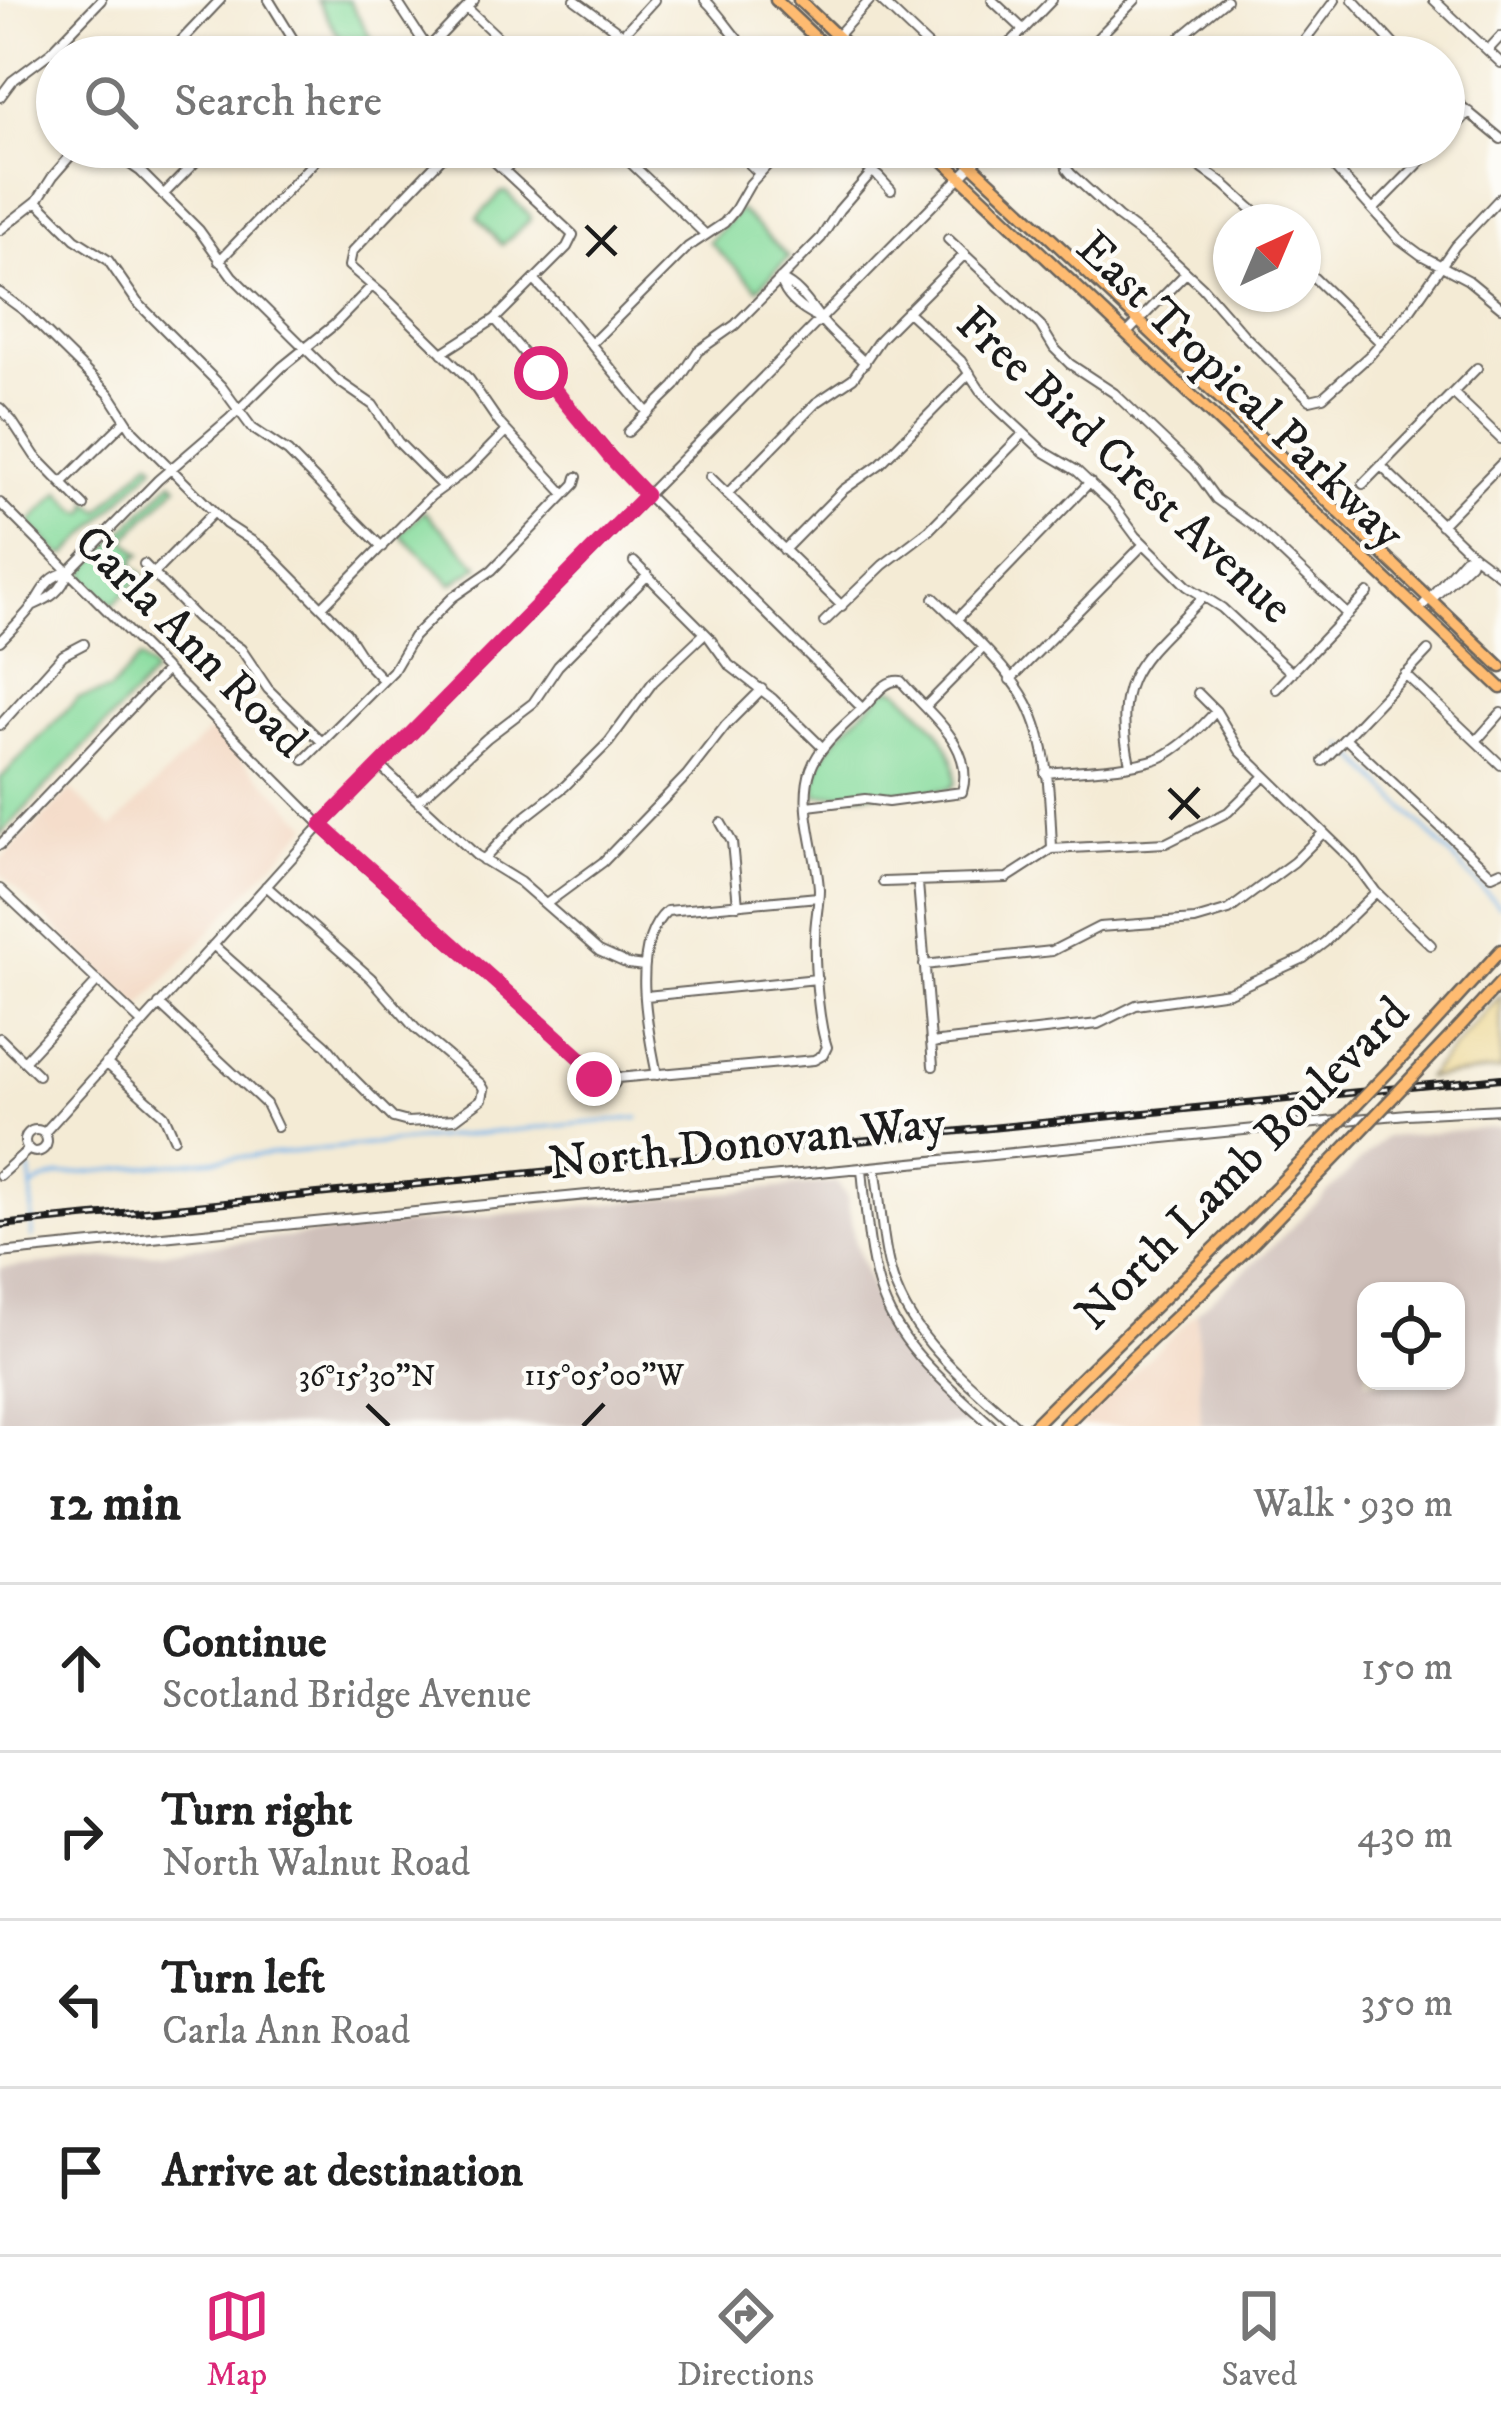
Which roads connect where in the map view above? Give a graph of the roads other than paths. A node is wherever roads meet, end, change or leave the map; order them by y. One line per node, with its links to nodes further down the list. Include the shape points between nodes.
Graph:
1 (101, 0): 23 (street)
2 (220, 0): 24 (street)
3 (268, 0): 25 (street)
4 (396, 0): 26 (street)
5 (575, 0): 21 (street)
6 (654, 0): 21 (street)
7 (705, 0): 30 (street)
8 (776, 0): 31 (main road)
9 (799, 0): 32 (main road)
10 (870, 0): 32 (street)
11 (880, 0): 33 (street)
12 (992, 0): 20 (street)
13 (1052, 0): 20 (street)
14 (1135, 0): 35 (street)
15 (1226, 0): 22 (street)
16 (1335, 0): 36 (street)
17 (1353, 0): 37 (street)
18 (1434, 0): 39 (street)
19 (471, 4): 27 (street); 28 (street)
20 (1024, 30): 34 (street)
21 (622, 34): 29 (street)
22 (1183, 35)
23 (66, 36)
24 (186, 36)
25 (291, 36)
26 (420, 36)
27 (440, 36)
28 (498, 36)
29 (625, 36)
30 (734, 36)
31 (814, 36)
32 (837, 36)
33 (918, 36)
34 (1018, 36)
35 (1100, 36)
36 (1308, 36)
37 (1384, 36)
38 (1501, 36): 39 (street)
39 (1487, 50): 41 (street)
40 (36, 63): 42 (street)
41 (1501, 63)
42 (0, 98)
43 (1465, 109): 44 (street)
44 (1469, 112): 45 (street); 46 (street)
45 (1465, 116)
46 (1501, 139)
47 (60, 168): 70 (street)
48 (136, 168): 68 (street)
49 (189, 168): 68 (street)
50 (308, 168): 77 (street)
51 (432, 168): 83 (street, via 352,252 353,271)
52 (636, 168): 74 (street)
53 (754, 168): 65 (street)
54 (764, 168): 65 (street)
55 (867, 168): 64 (street)
56 (951, 168): 66 (main road, East Tropical Parkway)
57 (969, 168): 66 (street)
58 (975, 168): 89 (main road, East Tropical Parkway)
59 (1068, 168): 79 (street)
60 (1202, 168): 71 (street)
61 (1335, 168): 72 (street)
62 (1414, 168): 72 (street)
63 (504, 170): 81 (street, via 573,235)
64 (872, 172): 67 (street); 80 (street)
65 (759, 173): 74 (street)
66 (960, 177): 87 (street); 90 (main road, East Tropical Parkway)
67 (891, 190)
68 (163, 195): 77 (street)
69 (1501, 197): 78 (street)
70 (37, 201): 73 (street); 100 (street, via 108,260)
71 (1246, 204)
72 (1373, 210): 78 (street, via 1398,238)
73 (0, 230)
74 (706, 235): 92 (street)
75 (948, 239): 76 (street)
76 (965, 254): 86 (street); 140 (street, via 1070,364 1114,393 1216,499)
77 (219, 261): 93 (street)
78 (1441, 265): 85 (street); 91 (street)
79 (1186, 273): 89 (street); 91 (street, via 1306,398 1323,397)
80 (780, 279): 87 (street); 101 (street, via 698,351)
81 (534, 280): 88 (street); 92 (street)
82 (1321, 285): 91 (street)
83 (372, 286): 93 (street); 94 (street)
84 (0, 293): 102 (street, via 109,394)
85 (1501, 307)
86 (907, 311): 95 (street); 97 (street, Free Bird Crest Avenue)
87 (820, 319): 95 (street); 118 (street)
88 (495, 320): 94 (street); 118 (street)
89 (1139, 320): 90 (street); 136 (main road, East Tropical Parkway)
90 (1127, 333): 139 (main road, East Tropical Parkway)
91 (1381, 343)
92 (591, 344): 101 (street)
93 (305, 348): 100 (street); 115 (street, via 373,405)
94 (442, 353): 103 (street)
95 (865, 363): 117 (street)
96 (1478, 368): 98 (street)
97 (970, 373): 105 (street, Free Bird Crest Avenue); 125 (street)
98 (1453, 393): 106 (street); 108 (street)
99 (0, 408): 113 (street)
100 (237, 411): 109 (street); 124 (street)
101 (648, 413): 104 (street)
102 (124, 421): 109 (street); 113 (street)
103 (506, 431): 115 (street); 116 (street)
104 (628, 432)
105 (1024, 434): 112 (street, Free Bird Crest Avenue); 137 (street)
106 (1501, 439)
107 (1501, 464): 122 (street)
108 (1381, 466): 114 (street); 122 (street)
109 (170, 468): 121 (street); 129 (street)
110 (578, 477): 116 (street)
111 (710, 477): 117 (street)
112 (1090, 482): 123 (street, Free Bird Crest Avenue); 141 (street)
113 (62, 483): 120 (street)
114 (1363, 484)
115 (443, 487): 124 (street)
116 (565, 494): 152 (street, via 492,570 453,597)
117 (727, 494): 125 (street)
118 (646, 495): 159 (street); 171 (street)
119 (0, 503): 129 (street, Carla Ann Road)
120 (84, 506)
121 (214, 512): 130 (street); 138 (street)
122 (1441, 525): 126 (street)
123 (1144, 544): 134 (street, Free Bird Crest Avenue); 153 (street)
124 (382, 547): 138 (street)
125 (784, 550): 137 (street)
126 (1472, 556): 132 (street); 136 (street)
127 (634, 562): 131 (street)
128 (144, 564): 130 (street)
129 (68, 572): 144 (street, via 50,599); 149 (street, Carla Ann Road)
130 (154, 573): 165 (street, via 241,650)
131 (648, 575): 143 (street); 174 (street, via 558,666 533,704)
132 (1501, 576)
133 (1368, 593): 140 (street)
134 (1204, 597): 150 (street, Free Bird Crest Avenue); 169 (street, via 1133,675 1123,710)
135 (934, 598): 141 (street)
136 (1429, 600): 139 (street); 148 (main road, East Tropical Parkway)
137 (842, 607): 142 (street)
138 (322, 608): 152 (street)
139 (1418, 611): 154 (main road, East Tropical Parkway)
140 (1348, 615): 150 (street)
141 (956, 619): 146 (street)
142 (824, 622)
143 (705, 633): 155 (street); 181 (street, via 653,682 609,742)
144 (0, 641)
145 (84, 644): 162 (street, via 63,655)
146 (983, 648): 153 (street); 158 (street)
147 (1428, 651): 151 (street)
148 (1501, 667)
149 (167, 670): 177 (street, Carla Ann Road); 179 (street)
150 (1292, 673): 156 (street)
151 (1405, 674): 163 (street); 164 (street)
152 (383, 680): 165 (street)
153 (1010, 680): 172 (street, via 1036,726)
154 (1501, 688)
155 (762, 689): 166 (street); 189 (street, via 603,862)
156 (1276, 689)
157 (1198, 693): 160 (street)
158 (926, 707): 159 (street, via 891,680); 175 (street, via 961,755 962,792)
159 (862, 708): 166 (street)
160 (1216, 711): 169 (street, via 1167,755); 173 (street)
161 (1501, 712): 164 (street)
162 (0, 725)
163 (1345, 738): 168 (street); 182 (street)
164 (1476, 741): 170 (street)
165 (322, 742): 167 (street)
166 (823, 748): 175 (street, via 809,775)
167 (304, 760)
168 (1322, 761)
169 (1130, 764): 172 (street)
170 (1501, 764)
171 (380, 766): 174 (street); 177 (street)
172 (1045, 773): 180 (street)
173 (1264, 777): 178 (street); 180 (street, via 1228,812 1166,843)
174 (418, 801): 181 (street)
175 (808, 806): 188 (street)
176 (721, 823): 190 (street, via 732,842)
177 (321, 825): 185 (street); 207 (street, Carla Ann Road)
178 (1322, 833): 187 (street); 194 (street, via 1229,910 1099,927 1052,951)
179 (0, 845)
180 (1052, 849): 184 (street, via 1007,878)
181 (483, 860): 189 (street)
182 (1496, 873)
183 (883, 882): 184 (street)
184 (918, 883): 194 (street)
185 (266, 886): 192 (street); 192 (street, via 481,1084 482,1099 455,1119 392,1118 326,1045)
186 (0, 889): 197 (street)
187 (1376, 892): 191 (street); 203 (street, via 1304,958 1229,992 1136,1005 1098,1024)
188 (818, 897): 190 (street); 196 (street)
189 (546, 904): 195 (street, via 599,951)
190 (738, 905): 195 (street, via 667,911)
191 (1432, 944)
192 (213, 945): 200 (street)
193 (1501, 950): 220 (main road, North Lamb Boulevard, bridge, via 1229,1236)
194 (924, 964): 203 (street)
195 (644, 966): 199 (street)
196 (818, 979): 199 (street); 209 (street, via 823,1055)
197 (98, 981): 201 (street); 204 (street)
198 (1501, 982): 221 (main road, North Lamb Boulevard, bridge, via 1244,1252)
199 (646, 996): 209 (street)
200 (159, 1004): 201 (street); 212 (street, via 266,1105)
201 (142, 1023): 205 (street)
202 (0, 1038): 204 (street)
203 (931, 1043): 206 (street)
204 (24, 1061): 208 (street)
205 (106, 1064): 213 (street, via 164,1115); 216 (street, via 44,1133 29,1132 29,1149)
206 (933, 1066)
207 (596, 1072): 210 (street, Carla Ann Road, via 609,1067); 210 (street, Carla Ann Road, via 604,1089)
208 (38, 1075)
209 (657, 1075): 210 (street)
210 (616, 1078)
211 (1501, 1108): 214 (street, North Donovan Way)
212 (277, 1127)
213 (174, 1138)
214 (875, 1167): 215 (street, North Donovan Way); 219 (street, via 890,1270 913,1324)
215 (862, 1168): 217 (street, North Donovan Way); 218 (street, via 871,1251 889,1312 914,1351)
216 (1, 1174)
217 (0, 1253)
218 (992, 1426)
219 (1016, 1426)
220 (1034, 1426)
221 (1064, 1426)

